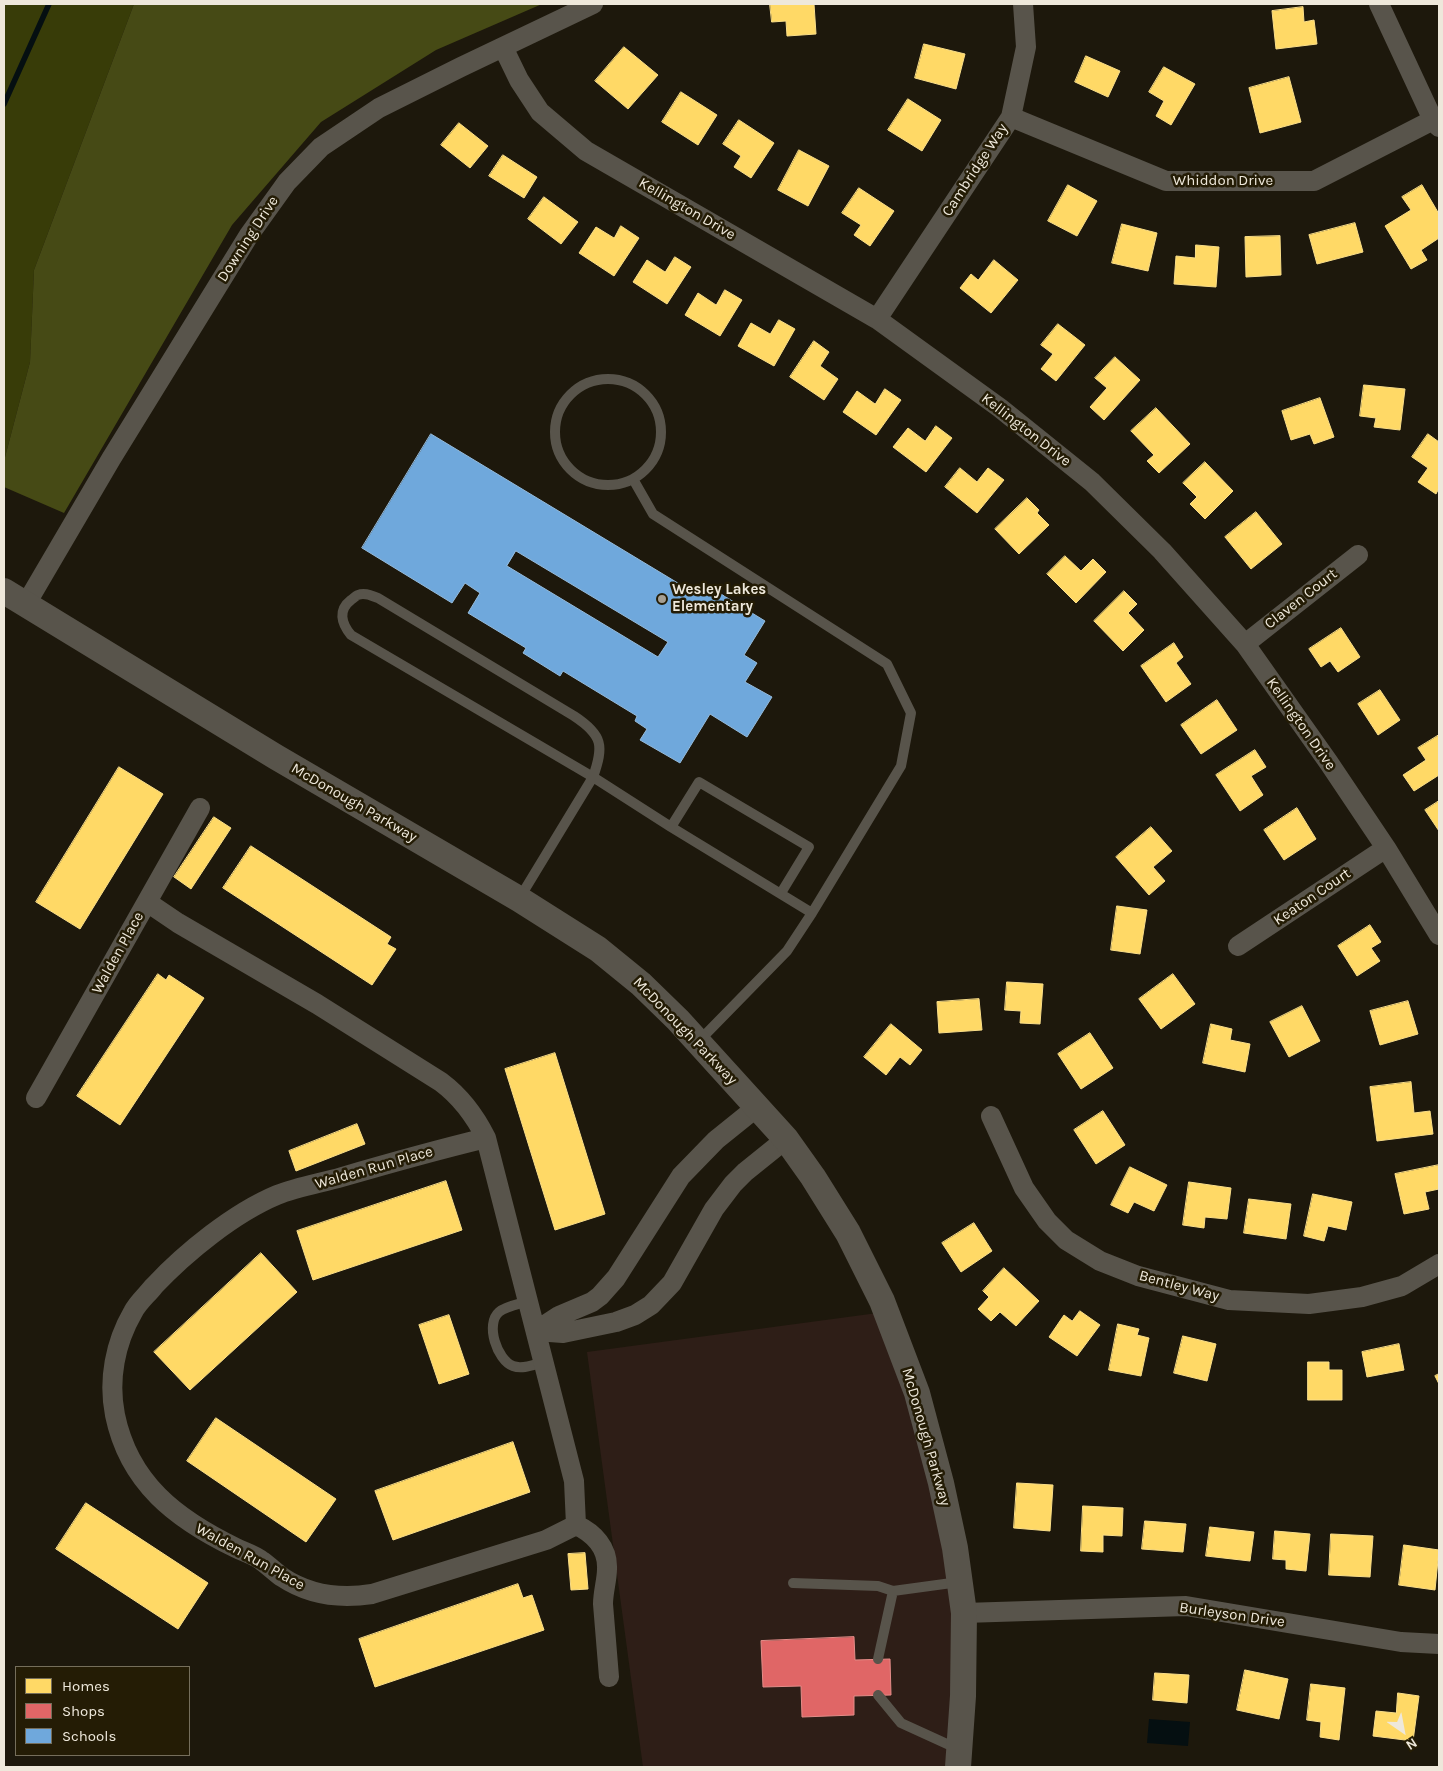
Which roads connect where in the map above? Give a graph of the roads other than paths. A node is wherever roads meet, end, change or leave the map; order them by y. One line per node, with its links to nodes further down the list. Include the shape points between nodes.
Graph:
1 (594, 4): 4 (street, Downing Drive)
2 (1022, 4): 5 (street, Cambridge Way, via 1026,47)
3 (1379, 4): 6 (street)
4 (503, 47): 7 (street, Kellington Drive, via 540,112 586,151); 11 (street, Downing Drive, via 379,108 321,147 287,182 244,243)
5 (1010, 116): 6 (street, Whiddon Drive, via 1175,181 1314,181); 7 (street, Cambridge Way)
6 (1436, 124)
7 (877, 318): 12 (street, Kellington Drive, via 1000,408 1092,482 1162,551)
8 (633, 479): 8 (lane, via 652,464 660,449 662,431 659,414 650,398 636,386 620,380 601,379 584,384 559,410 554,427 562,461 574,474 589,482 606,486); 20 (lane, via 654,514 888,664 910,713 900,766)
9 (1358, 555): 12 (street, Claven Court)
10 (4, 590): 11 (street, McDonough Parkway)
11 (26, 604): 18 (street, McDonough Parkway, via 276,757)
12 (1245, 644): 16 (street, Kellington Drive)
13 (593, 777): 13 (lane, via 600,757 600,745 586,724 378,598 358,595 348,602 342,611 342,621 351,635); 15 (lane); 18 (lane)
14 (200, 808): 19 (street, Walden Place)
15 (670, 827): 17 (lane); 17 (lane, via 699,782 809,847)
16 (1386, 848): 21 (street, Kellington Drive); 22 (street, Keaton Court)
17 (781, 893): 20 (lane)
18 (519, 898): 23 (street, McDonough Parkway, via 598,949 641,984)
19 (147, 902): 24 (street, Walden Place); 27 (street, via 441,1082 468,1107)
20 (812, 913): 23 (lane, via 787,951)
21 (1439, 935)
22 (1238, 946)
23 (699, 1041): 25 (street, McDonough Parkway)
24 (36, 1098)
25 (757, 1107): 28 (street, McDonough Parkway); 31 (street, via 688,1166 616,1278)
26 (991, 1116): 29 (street, Bentley Way, via 1024,1188 1047,1221 1066,1240 1100,1261 1138,1276 1229,1300 1309,1304 1402,1286)
27 (486, 1138): 30 (street); 35 (street, Walden Run Place, via 410,1156 277,1195 211,1236 158,1282 136,1306 127,1322 113,1368 112,1394 116,1419 133,1464 150,1488 174,1511 204,1532 262,1560 290,1582 327,1595 372,1594 546,1540)
28 (786, 1139): 32 (street, via 733,1184 714,1209 663,1295 635,1315); 37 (street, McDonough Parkway, via 848,1233 885,1310 917,1393 946,1508)
29 (1439, 1264)
30 (529, 1301): 33 (street); 34 (lane, via 500,1312 493,1322 495,1343 504,1360 513,1366 522,1368)
31 (589, 1304): 32 (street); 33 (street, via 559,1316)
32 (598, 1326): 33 (street, via 563,1333)
33 (536, 1331): 34 (street)
34 (544, 1362): 35 (street, via 574,1481)
35 (576, 1525): 42 (street, via 593,1534 606,1558 603,1601)
36 (793, 1582): 38 (lane, via 878,1586)
37 (960, 1582): 38 (lane); 39 (street, McDonough Parkway)
38 (893, 1591): 41 (lane)
39 (964, 1612): 40 (street, Burleyson Drive, via 1186,1606 1401,1642); 44 (street, McDonough Parkway)
40 (1439, 1644)
41 (878, 1659)
42 (609, 1677)
43 (878, 1695): 44 (lane, via 901,1723)
44 (958, 1758)

